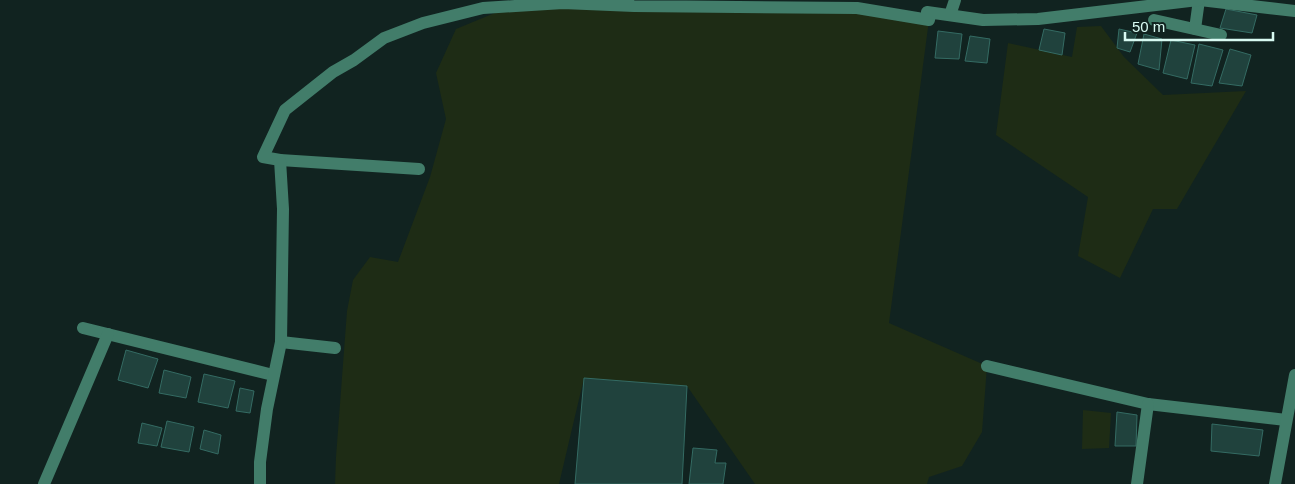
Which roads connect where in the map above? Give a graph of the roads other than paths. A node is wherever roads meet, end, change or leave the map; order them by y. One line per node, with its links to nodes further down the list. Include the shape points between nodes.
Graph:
1 (955, 0): 4 (street)
2 (1199, 0): 3 (street); 4 (street, via 1038,19 983,20); 6 (street)
3 (1295, 11)
4 (950, 15): 8 (street, via 927,12 929,20 857,8 563,3 483,8 423,23 384,38 333,72 285,110 263,157)
5 (1154, 20): 6 (street)
6 (1195, 28): 7 (street)
7 (1221, 34)
8 (280, 160): 9 (street); 12 (street, via 283,209)
9 (419, 169)
10 (83, 328): 11 (street)
11 (108, 334): 15 (street); 19 (street)
12 (281, 342): 13 (street); 15 (street)
13 (335, 348)
14 (987, 366): 17 (street)
15 (273, 375): 20 (street, via 260,462)
16 (1294, 381): 18 (street)
17 (1148, 404): 18 (street); 21 (street)
18 (1286, 420): 22 (street)
19 (44, 484)
20 (260, 484)
21 (1137, 484)
22 (1275, 484)

